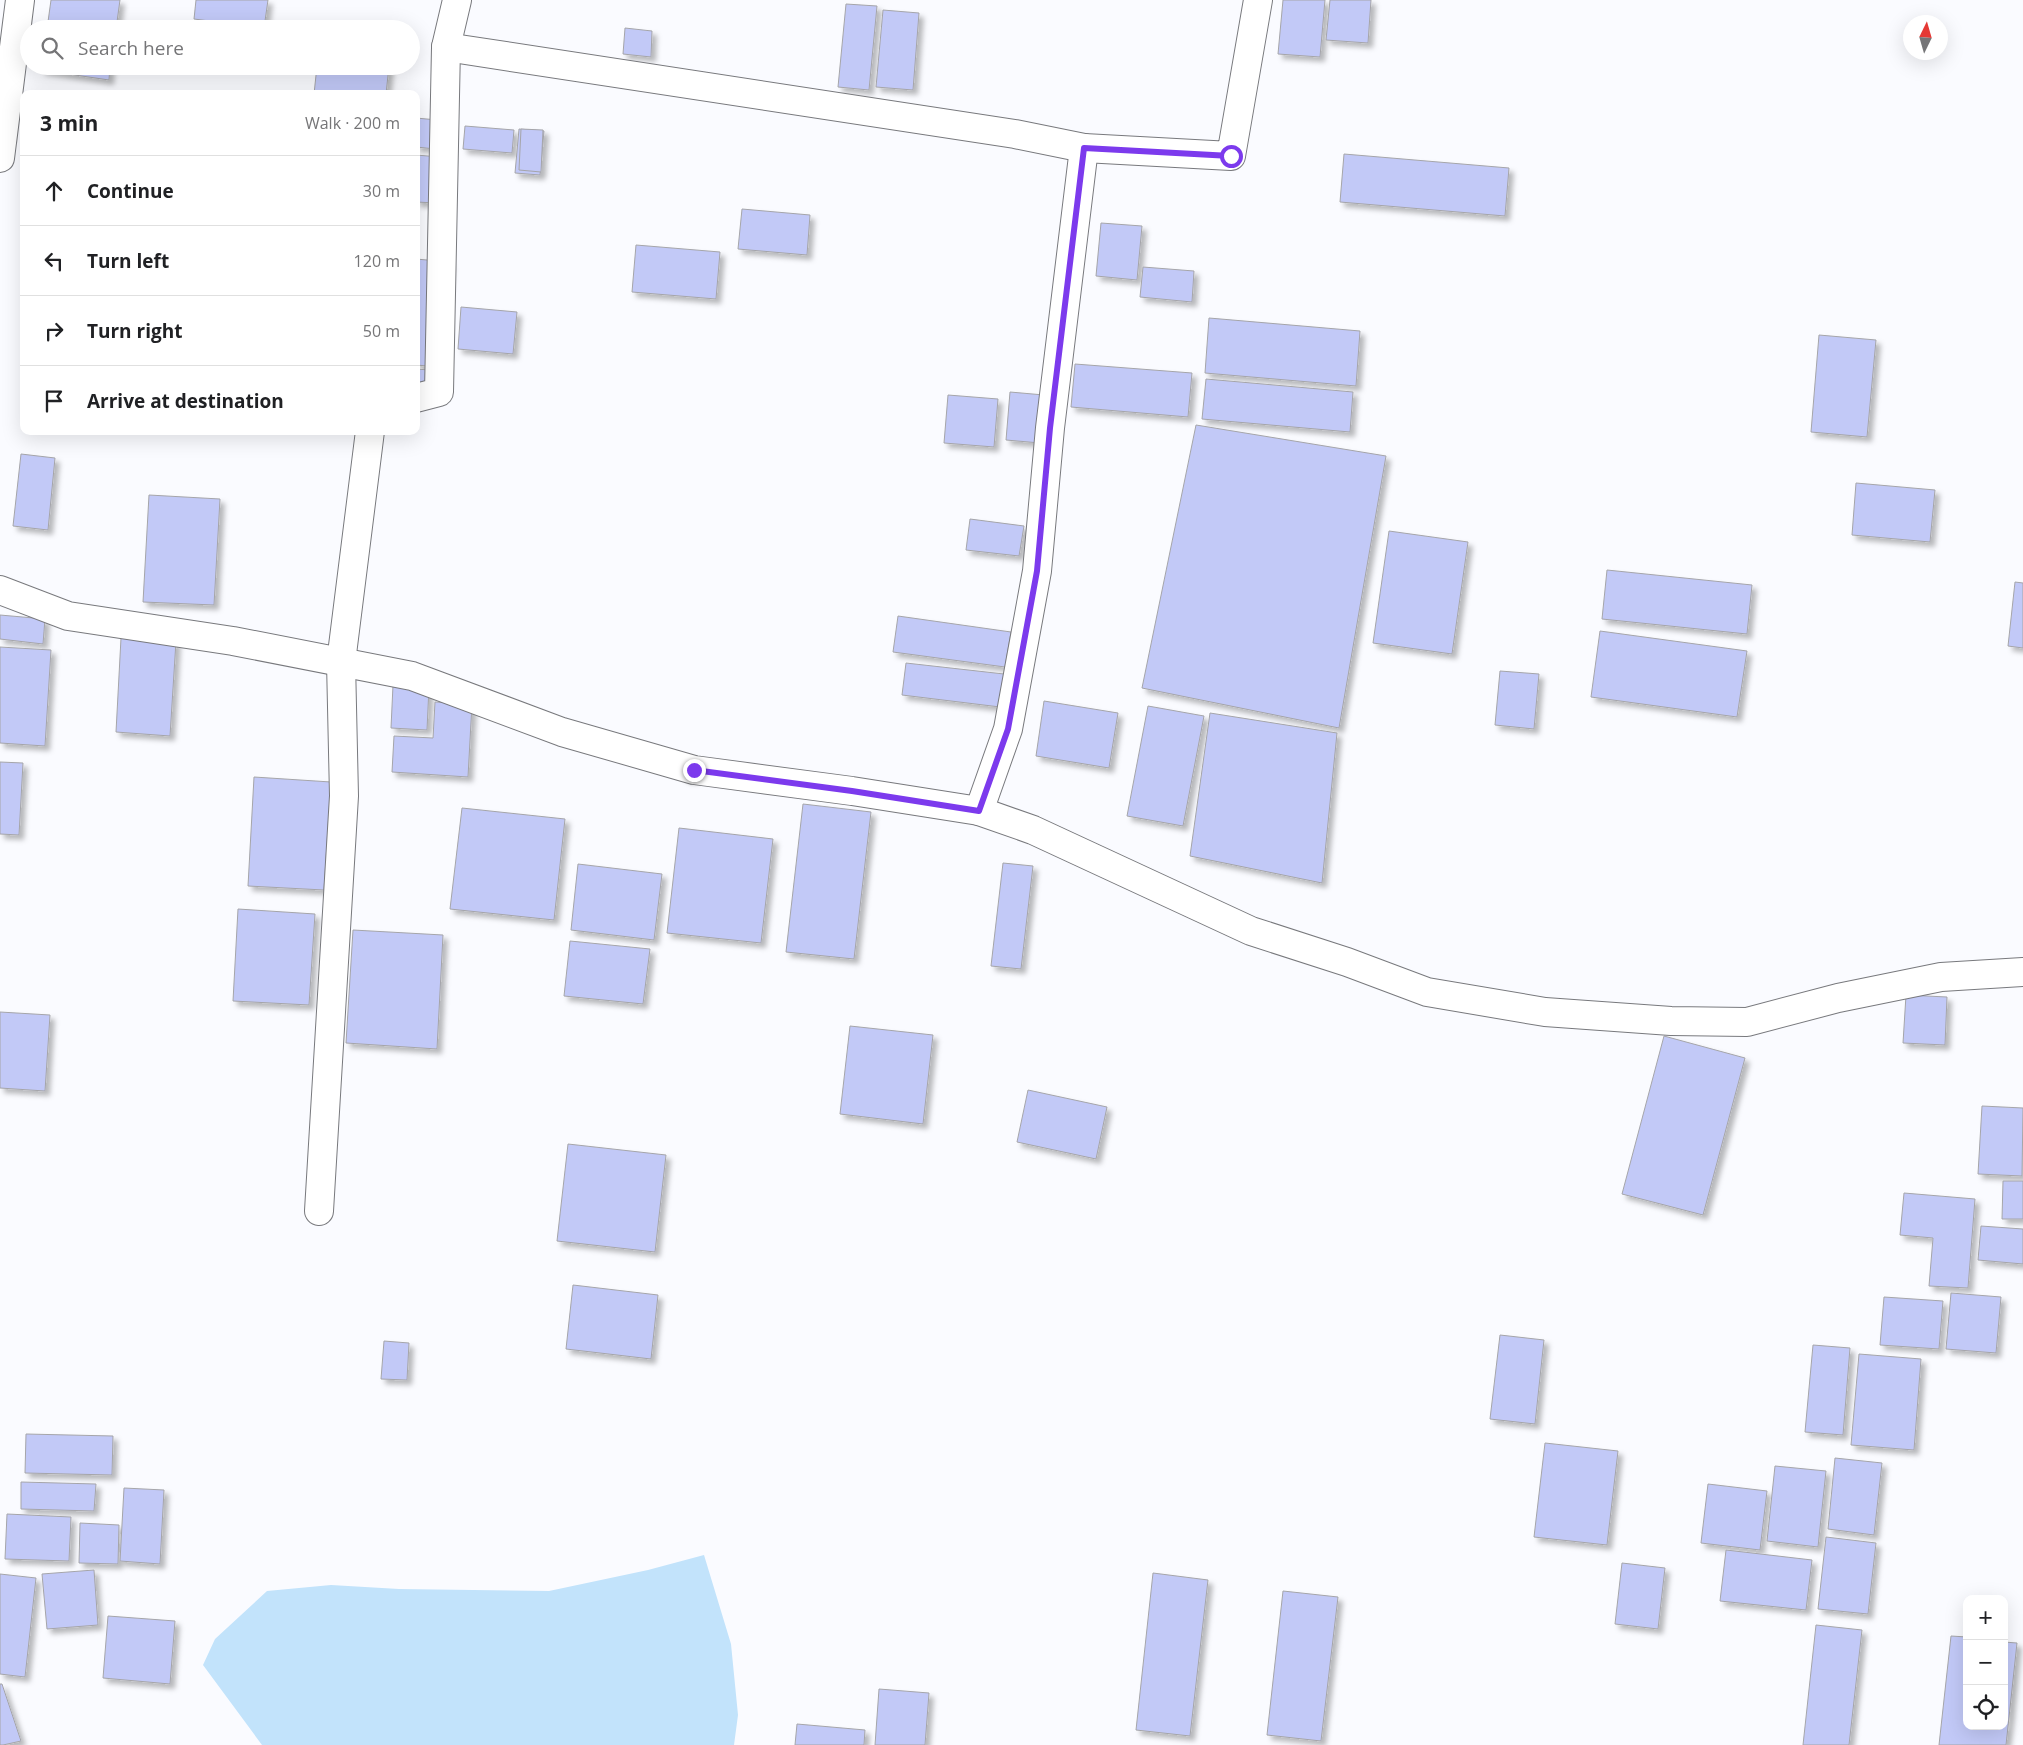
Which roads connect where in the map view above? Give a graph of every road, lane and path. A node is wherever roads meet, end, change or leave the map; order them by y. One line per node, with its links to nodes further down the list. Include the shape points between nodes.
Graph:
1 (20, 0): 6 (street)
2 (457, 0): 4 (street)
3 (1258, 0): 5 (street, via 1231,156)
4 (446, 47): 5 (street, via 1015,134); 7 (street, via 439,392)
5 (1084, 148): 11 (street, via 1050,428 1037,571 1008,729)
6 (0, 158)
7 (420, 397)
8 (369, 435): 10 (street)
9 (0, 590): 10 (street, via 68,616 234,641)
10 (341, 662): 11 (street, via 412,676 562,732 694,770); 13 (street, via 344,796)
11 (979, 811): 12 (street, via 1033,830 1250,931 1427,992 1546,1012 1671,1021 1747,1022 1838,998 1941,977)
12 (2023, 972)
13 (319, 1211)

